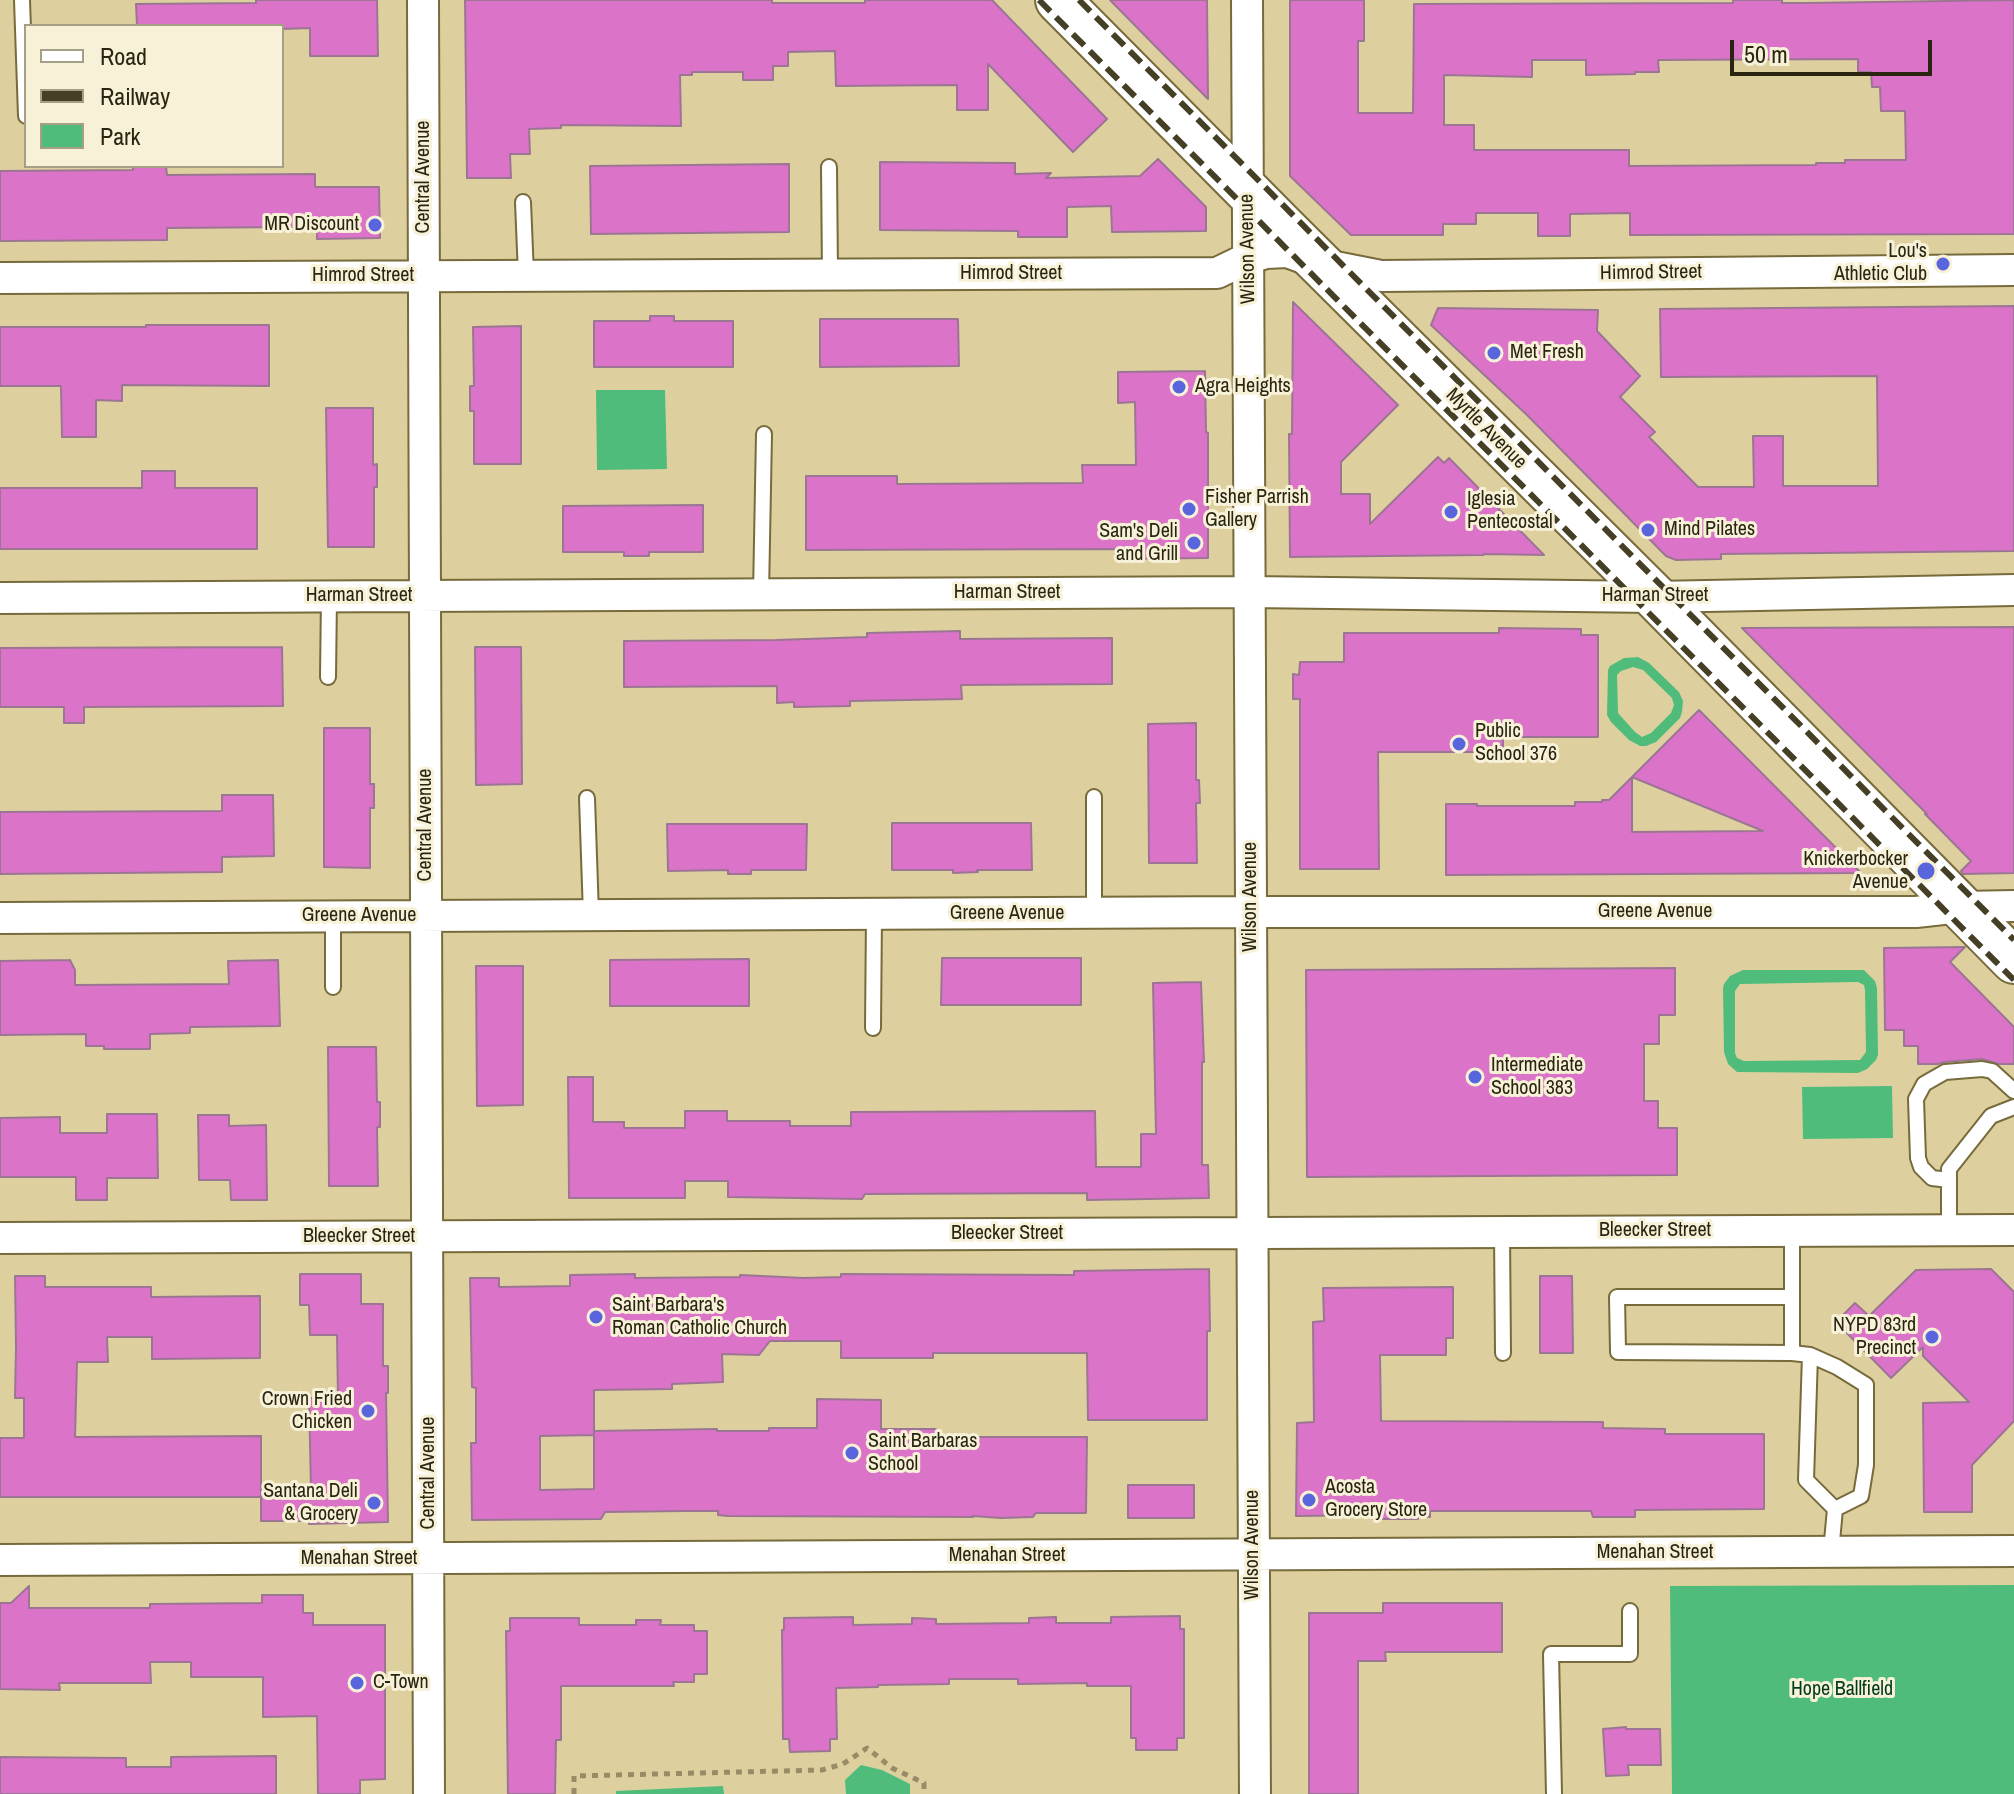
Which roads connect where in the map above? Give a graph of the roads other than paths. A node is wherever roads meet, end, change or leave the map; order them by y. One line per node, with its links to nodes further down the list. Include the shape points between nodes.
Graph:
1 (22, 0): 5 (lane)
2 (423, 0): 13 (street, Central Avenue)
3 (1058, 0): 7 (main road, Myrtle Avenue)
4 (1247, 0): 7 (street, Wilson Avenue)
5 (24, 58)
6 (829, 167): 12 (lane)
7 (1247, 190): 9 (street, Wilson Avenue); 10 (main road, Myrtle Avenue)
8 (523, 202): 14 (lane)
9 (1248, 258): 10 (street, Himrod Street, via 1287,252); 12 (street, Himrod Street, via 1217,273); 18 (street, Wilson Avenue)
10 (1320, 264): 11 (street, Himrod Street, via 1381,276); 22 (main road, Myrtle Avenue)
11 (2014, 270)
12 (830, 274): 14 (street, Himrod Street)
13 (424, 275): 14 (street, Himrod Street); 15 (street, Himrod Street); 21 (street, Central Avenue)
14 (526, 275)
15 (0, 278)
16 (764, 434): 19 (lane)
17 (2014, 590): 22 (street, Harman Street)
18 (1250, 592): 19 (street, Harman Street); 22 (street, Harman Street); 29 (street, Wilson Avenue)
19 (761, 594): 21 (street, Harman Street)
20 (329, 596): 21 (street, Harman Street); 23 (street, Harman Street); 24 (lane)
21 (425, 596): 34 (street, Central Avenue)
22 (1655, 597): 28 (main road, Myrtle Avenue)
23 (0, 598)
24 (328, 677)
25 (1094, 797): 30 (lane)
26 (587, 798): 32 (lane)
27 (2014, 906): 28 (street, Greene Avenue)
28 (1961, 907): 29 (street, Greene Avenue, via 1916,912); 36 (main road, Myrtle Avenue)
29 (1251, 912): 30 (street, Greene Avenue); 46 (street, Wilson Avenue)
30 (1094, 913): 31 (street, Greene Avenue)
31 (874, 914): 32 (street, Greene Avenue); 38 (lane)
32 (591, 915): 34 (street, Greene Avenue)
33 (333, 916): 34 (street, Greene Avenue); 35 (street, Greene Avenue); 37 (lane)
34 (426, 916): 47 (street, Central Avenue)
35 (0, 918)
36 (2014, 961)
37 (333, 987)
38 (873, 1028)
39 (2014, 1091): 41 (lane, via 1992,1071 1982,1069 1945,1072 1924,1084 1916,1099 1918,1158 1932,1178)
40 (2014, 1107): 41 (lane, via 1991,1116 1949,1169)
41 (1949, 1180): 42 (lane)
42 (1949, 1230): 43 (street, Bleecker Street); 44 (street, Bleecker Street)
43 (2014, 1230)
44 (1792, 1231): 45 (street, Bleecker Street); 49 (lane)
45 (1502, 1232): 46 (street, Bleecker Street); 50 (lane)
46 (1252, 1233): 47 (street, Bleecker Street); 56 (street, Wilson Avenue)
47 (428, 1237): 48 (street, Bleecker Street); 57 (street, Central Avenue)
48 (0, 1238)
49 (1792, 1297): 51 (lane); 51 (lane, via 1617,1297 1618,1352)
50 (1503, 1353)
51 (1792, 1353): 52 (lane)
52 (1810, 1355): 53 (lane, via 1806,1480); 53 (lane, via 1866,1385 1861,1496)
53 (1835, 1509): 55 (lane)
54 (2014, 1551): 55 (street, Menahan Street)
55 (1831, 1552): 56 (street, Menahan Street)
56 (1253, 1555): 57 (street, Menahan Street); 61 (street, Wilson Avenue)
57 (429, 1559): 58 (street, Menahan Street); 60 (street, Central Avenue)
58 (0, 1560)
59 (1630, 1611): 62 (lane, via 1630,1654 1551,1654)
60 (429, 1794)
61 (1255, 1794)
62 (1554, 1794)

